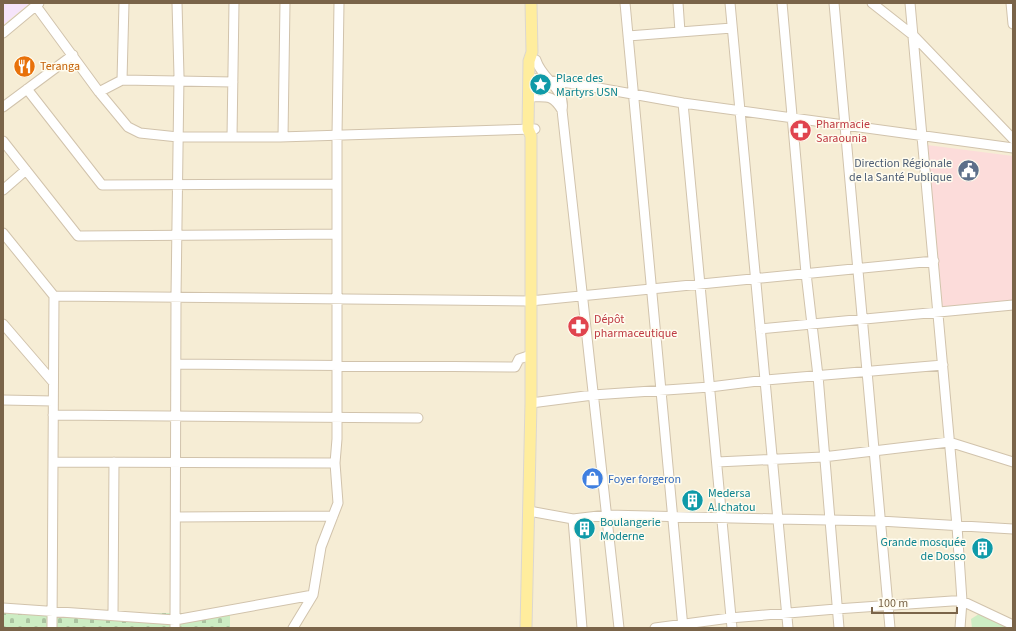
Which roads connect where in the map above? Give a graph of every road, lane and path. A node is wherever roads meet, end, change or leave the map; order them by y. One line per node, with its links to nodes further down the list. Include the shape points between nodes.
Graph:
1 (124, 3): 25 (street)
2 (177, 3): 26 (street)
3 (234, 3): 28 (street)
4 (285, 3): 45 (street)
5 (339, 3): 41 (street)
6 (532, 3): 23 (main road)
7 (625, 3): 20 (street)
8 (678, 3): 18 (street)
9 (730, 3): 17 (street)
10 (782, 3): 38 (street)
11 (834, 3): 39 (street)
12 (872, 3): 21 (street)
13 (910, 3): 21 (street)
14 (1011, 3): 16 (street)
15 (38, 4): 19 (street); 22 (street)
16 (1013, 24)
17 (732, 28): 18 (street); 37 (street)
18 (680, 32): 20 (street)
19 (3, 33)
20 (628, 36): 32 (street)
21 (914, 36): 42 (street); 46 (street)
22 (73, 55): 30 (street); 31 (street)
23 (534, 56): 24 (main road); 27 (street, via 542,73)
24 (533, 78): 27 (street); 34 (main road)
25 (122, 80): 26 (street); 31 (street)
26 (179, 81): 28 (street); 43 (street)
27 (550, 81): 29 (street); 33 (street)
28 (233, 82): 44 (street)
29 (576, 84): 32 (street); 33 (street)
30 (27, 89): 36 (street); 51 (street, via 102,185)
31 (99, 92): 43 (street, via 128,127 140,133)
32 (633, 94): 35 (street); 61 (street)
33 (560, 96): 34 (street); 63 (street)
34 (533, 97): 40 (main road)
35 (683, 103): 37 (street); 60 (street)
36 (3, 107)
37 (740, 110): 38 (street); 59 (street)
38 (792, 118): 39 (street); 58 (street)
39 (844, 124): 42 (street); 57 (street)
40 (531, 131): 41 (street); 66 (main road)
41 (337, 135): 45 (street); 50 (street)
42 (923, 136): 48 (street); 56 (street)
43 (178, 137): 44 (street); 51 (street)
44 (232, 137): 45 (street)
45 (283, 137)
46 (1013, 139)
47 (3, 141): 49 (street)
48 (1013, 148)
49 (26, 170): 52 (street); 55 (street, via 78,236)
50 (337, 184): 51 (street); 54 (street)
51 (178, 185): 55 (street)
52 (3, 190)
53 (3, 233): 62 (street)
54 (337, 234): 55 (street); 65 (street)
55 (177, 236): 64 (street)
56 (934, 261): 57 (street); 68 (street)
57 (858, 268): 58 (street); 69 (street)
58 (806, 273): 59 (street); 71 (street)
59 (756, 278): 60 (street); 72 (street)
60 (701, 284): 61 (street); 81 (street)
61 (652, 289): 63 (street); 82 (street)
62 (54, 296): 64 (street); 80 (street)
63 (582, 296): 66 (street); 83 (street)
64 (176, 297): 65 (street); 74 (street)
65 (338, 299): 66 (street); 76 (street)
66 (530, 301): 73 (main road)
67 (1013, 305): 68 (street)
68 (938, 312): 69 (street); 75 (street)
69 (862, 319): 71 (street); 77 (street)
70 (3, 324): 80 (street)
71 (811, 324): 72 (street); 78 (street)
72 (760, 329): 79 (street)
73 (531, 355): 76 (street, via 519,359 514,367); 86 (main road)
74 (176, 364): 76 (street); 88 (street)
75 (943, 365): 77 (street); 91 (street)
76 (337, 366): 89 (street)
77 (867, 372): 78 (street); 92 (street)
78 (818, 376): 79 (street); 93 (street)
79 (766, 380): 81 (street); 94 (street)
80 (53, 382): 85 (street)
81 (710, 387): 82 (street); 98 (street)
82 (662, 390): 83 (street); 105 (street)
83 (593, 395): 86 (street); 102 (street)
84 (3, 400): 85 (street)
85 (53, 401): 87 (street)
86 (531, 403): 101 (main road)
87 (53, 415): 88 (street); 95 (street)
88 (176, 416): 89 (street); 97 (street)
89 (337, 417): 90 (street); 100 (street)
90 (418, 418)
91 (950, 442): 92 (street); 99 (street); 111 (street)
92 (874, 452): 93 (street); 110 (street)
93 (823, 457): 94 (street); 109 (street)
94 (773, 459): 98 (street); 108 (street)
95 (53, 462): 96 (street); 118 (street)
96 (114, 462): 97 (street); 120 (street)
97 (177, 462): 100 (street); 104 (street)
98 (717, 462): 106 (street)
99 (1013, 462)
100 (335, 463): 103 (street, via 338,503)
101 (529, 511): 107 (street); 127 (main road)
102 (607, 515): 105 (street); 107 (street); 129 (street)
103 (333, 516): 104 (street); 113 (street, via 321,547)
104 (176, 517): 123 (street)
105 (674, 517): 106 (street); 124 (street)
106 (722, 518): 108 (street); 122 (street)
107 (573, 519): 128 (street)
108 (778, 519): 109 (street); 119 (street)
109 (829, 520): 110 (street); 117 (street)
110 (880, 521): 111 (street); 115 (street)
111 (957, 526): 112 (street); 114 (street)
112 (1013, 529)
113 (313, 595): 123 (street); 126 (street)
114 (962, 602): 115 (street); 121 (street); 134 (street)
115 (888, 605): 117 (street); 133 (street)
116 (3, 608): 118 (street)
117 (836, 609): 119 (street); 132 (street)
118 (52, 610): 120 (street); 125 (street)
119 (786, 614): 122 (street); 131 (street)
120 (113, 615): 123 (street)
121 (1011, 622)
122 (731, 623): 124 (street)
123 (175, 624)
124 (683, 627): 130 (street)
125 (52, 628)
126 (293, 628)
127 (526, 628)
128 (582, 628)
129 (619, 628)
130 (655, 628)
131 (788, 628)
132 (839, 628)
133 (890, 628)
134 (960, 628)

